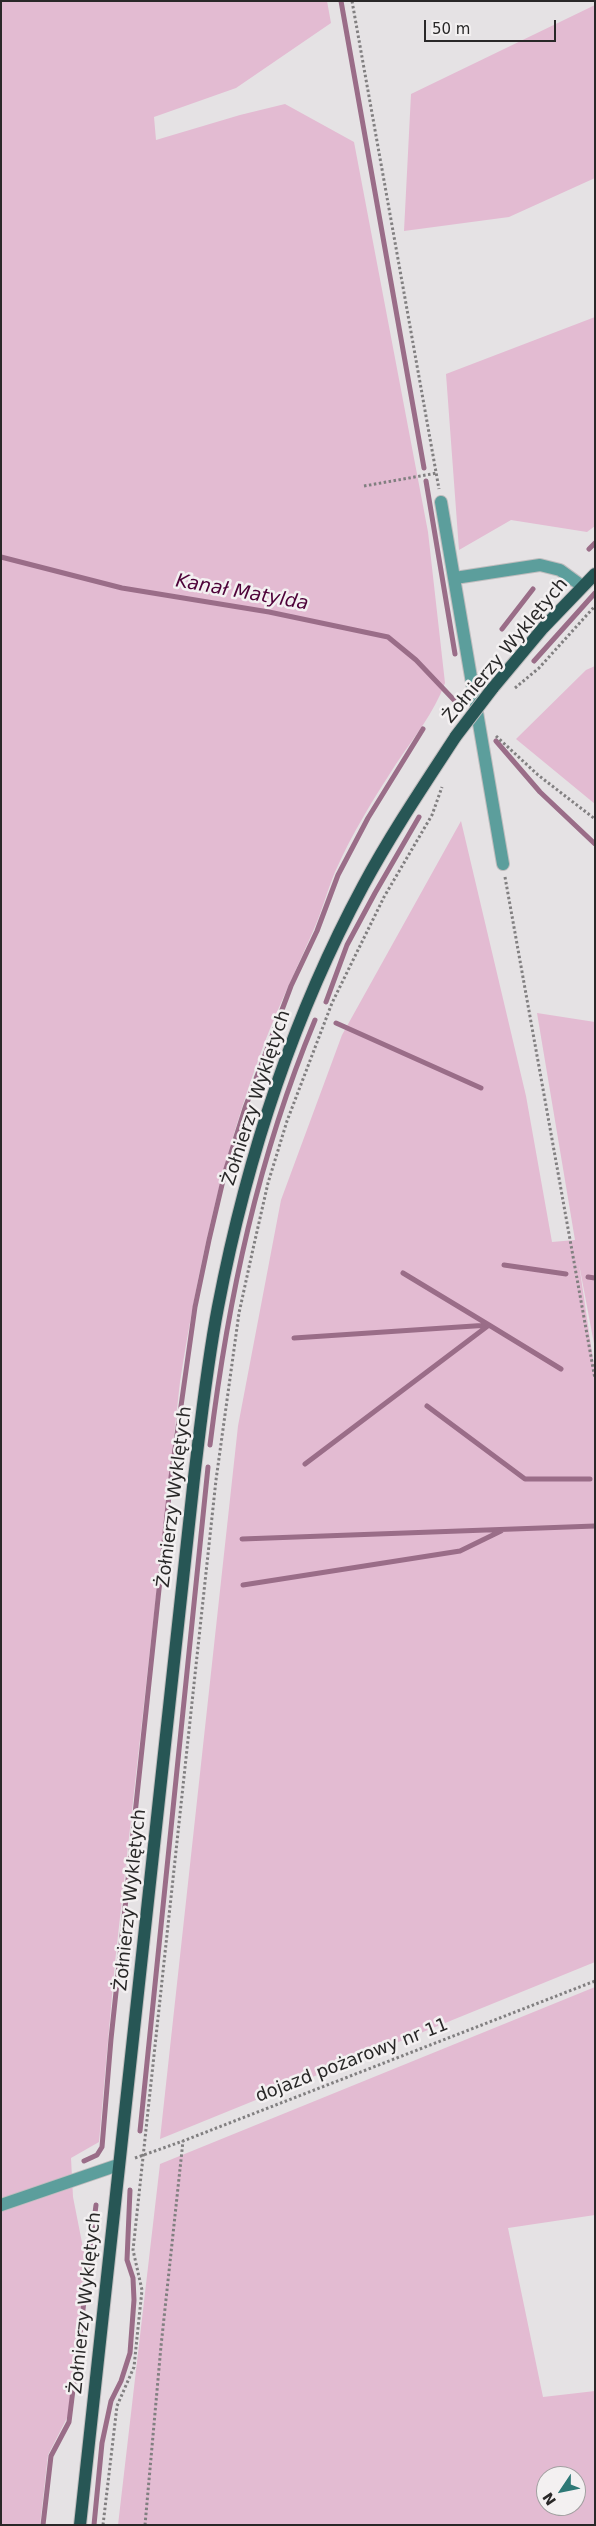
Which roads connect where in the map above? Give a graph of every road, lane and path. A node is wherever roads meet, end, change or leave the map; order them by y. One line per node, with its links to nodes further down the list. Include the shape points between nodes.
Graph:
1 (352, 1): 2 (path)
2 (437, 473): 3 (path); 4 (path)
3 (364, 486)
4 (441, 502): 6 (lane)
5 (595, 574): 7 (main road, Żołnierzy Wyklętych)
6 (455, 578): 7 (lane, via 540,565 560,570); 13 (lane)
7 (582, 586): 18 (main road, Żołnierzy Wyklętych, bridge, via 492,689 456,736 396,829 363,886 315,986 266,1114 235,1225 217,1310 195,1468)
8 (595, 606): 9 (path, via 539,668)
9 (510, 693)
10 (495, 735): 12 (path, via 538,775)
11 (446, 781): 17 (path, via 432,814 384,897 332,1003 287,1121 252,1249 239,1314 216,1480)
12 (595, 819)
13 (503, 864): 14 (path)
14 (595, 1379)
15 (595, 1982): 16 (path, dojazd pożarowy nr 11)
16 (183, 2141): 17 (path, dojazd pożarowy nr 11); 22 (path)
17 (144, 2154): 18 (path, dojazd pożarowy nr 11); 21 (path, via 133,2250 142,2290 134,2367 117,2406)
18 (118, 2165): 19 (lane); 20 (main road, Żołnierzy Wyklętych)
19 (1, 2204)
20 (80, 2525)
21 (104, 2525)
22 (145, 2525)

